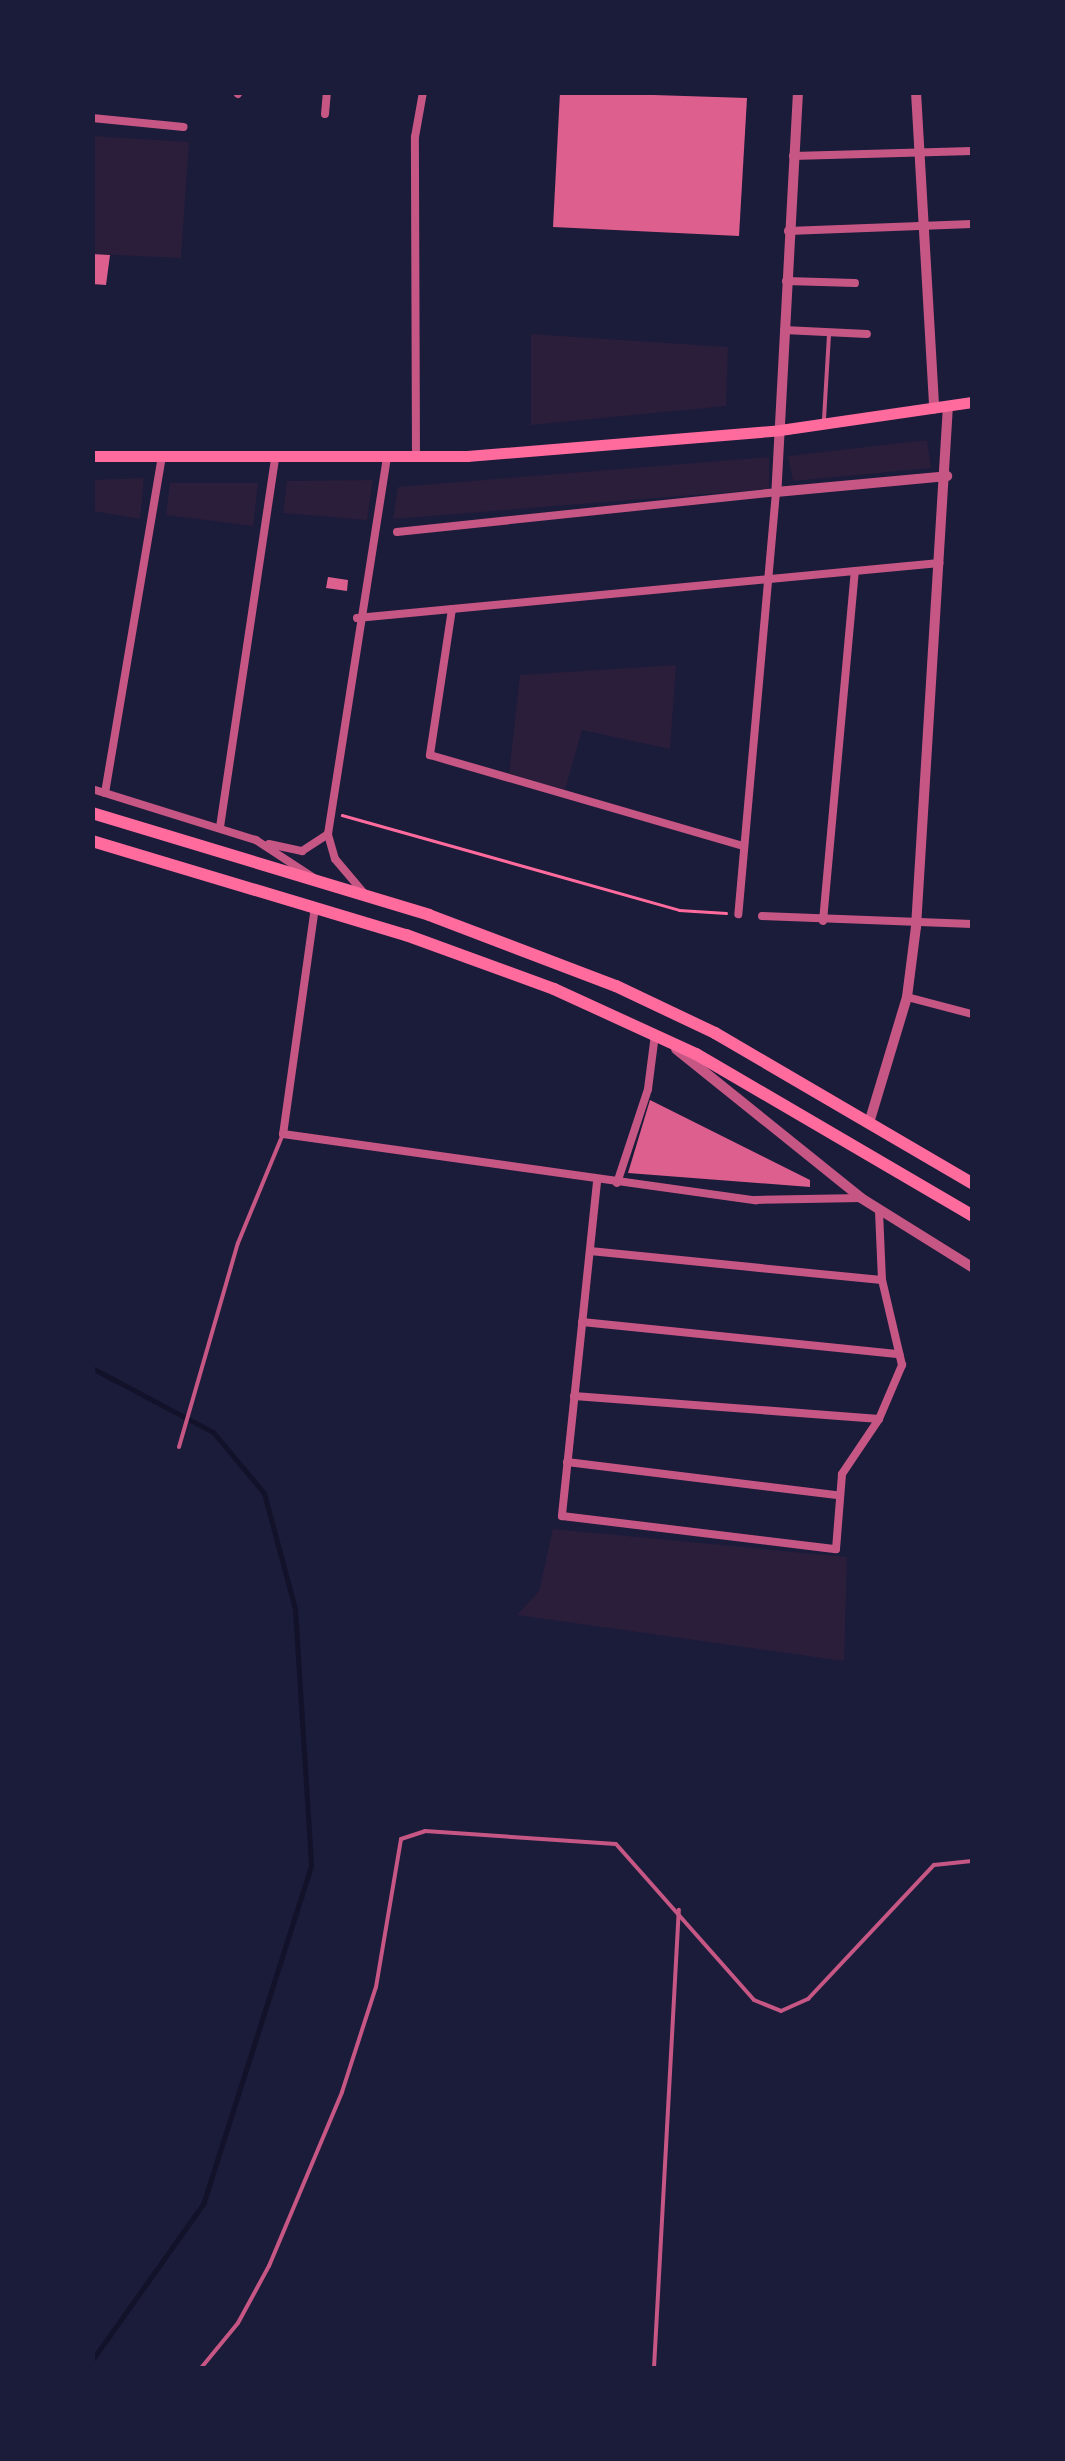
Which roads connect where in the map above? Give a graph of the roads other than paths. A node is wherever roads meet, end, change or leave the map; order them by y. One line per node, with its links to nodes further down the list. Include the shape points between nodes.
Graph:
1 (327, 92): 5 (street)
2 (423, 92): 28 (street, via 416,137)
3 (798, 92): 10 (street)
4 (916, 92): 9 (street)
5 (325, 114)
6 (92, 118): 7 (street)
7 (184, 127)
8 (972, 151): 9 (street)
9 (918, 153): 10 (street); 12 (street)
10 (792, 156): 13 (street)
11 (972, 224): 12 (street)
12 (921, 226): 13 (street); 21 (street)
13 (788, 231): 14 (street)
14 (786, 280): 15 (street); 16 (street)
15 (855, 283)
16 (784, 330): 17 (street); 23 (street)
17 (830, 332): 18 (street); 22 (lane)
18 (867, 334)
19 (972, 402): 20 (main road)
20 (948, 406): 21 (main road); 29 (street)
21 (934, 408): 22 (main road)
22 (824, 424): 23 (main road)
23 (780, 430): 28 (main road); 30 (street)
24 (92, 456): 25 (main road)
25 (162, 456): 26 (main road); 38 (street)
26 (275, 457): 27 (main road); 40 (street)
27 (386, 458): 28 (main road); 36 (street)
28 (416, 458)
29 (948, 476): 30 (street); 32 (street)
30 (776, 492): 31 (street); 34 (street)
31 (397, 532)
32 (942, 563): 33 (street); 52 (street)
33 (855, 571): 34 (street); 50 (street)
34 (768, 579): 35 (street); 44 (street)
35 (452, 609): 36 (street); 44 (street, via 430,755)
36 (356, 618): 41 (street)
37 (92, 789): 38 (street)
38 (106, 793): 40 (street)
39 (92, 813): 45 (main road)
40 (220, 827): 42 (street)
41 (328, 834): 42 (street, via 302,851); 46 (street, via 335,858)
42 (256, 840): 45 (street)
43 (92, 841): 47 (main road)
44 (744, 846): 48 (street)
45 (318, 881): 46 (main road)
46 (365, 894): 56 (main road, via 647,1000)
47 (315, 906): 55 (main road, via 499,967); 57 (street)
48 (738, 914)
49 (762, 916): 50 (street)
50 (823, 921): 52 (street)
51 (972, 924): 52 (street)
52 (916, 926): 53 (street)
53 (907, 997): 54 (street); 56 (street)
54 (972, 1014)
55 (655, 1034): 60 (street, via 648,1090); 61 (street); 63 (main road)
56 (869, 1123): 59 (main road)
57 (282, 1134): 58 (street); 71 (lane, via 238,1243)
58 (597, 1182): 60 (street); 64 (street)
59 (972, 1183)
60 (617, 1184): 61 (street, via 755,1200)
61 (860, 1198): 62 (street)
62 (879, 1211): 65 (street); 66 (street)
63 (972, 1215)
64 (590, 1251): 66 (street); 67 (street)
65 (972, 1267)
66 (882, 1280): 68 (street)
67 (582, 1322): 68 (street); 69 (street)
68 (899, 1354): 70 (street, via 899,1376)
69 (574, 1396): 70 (street); 72 (street)
70 (879, 1418): 73 (street, via 842,1474)
71 (179, 1446)
72 (567, 1462): 73 (street); 73 (street, via 562,1516 836,1550)
73 (837, 1495)
74 (972, 1861): 75 (lane, via 948,1861 923,1874 808,1998 780,2011 754,2000)
75 (679, 1910): 76 (lane, via 616,1844 411,1833 394,1856 376,1987 297,2208 238,2322); 77 (lane)
76 (201, 2368)
77 (654, 2368)

